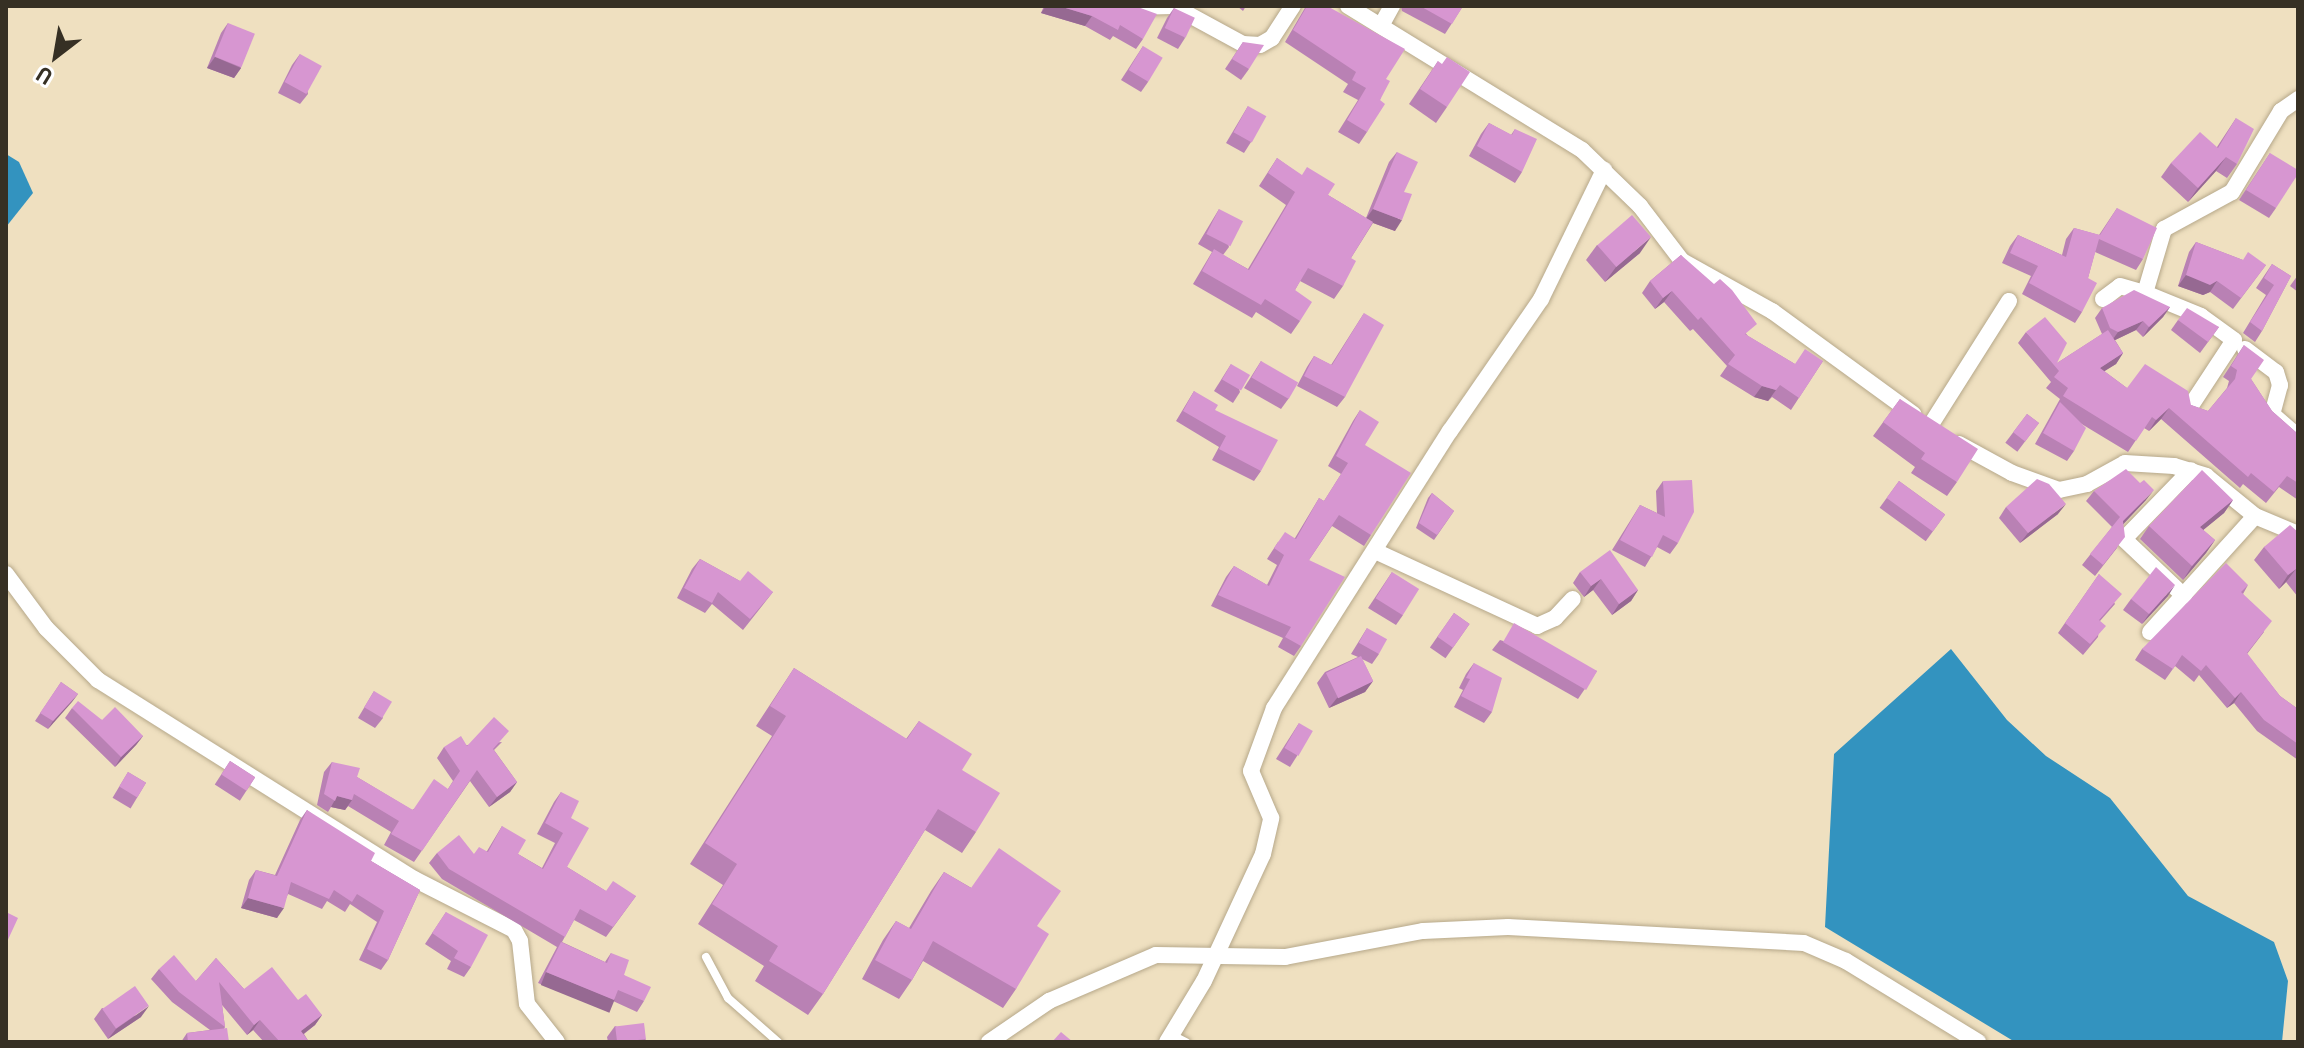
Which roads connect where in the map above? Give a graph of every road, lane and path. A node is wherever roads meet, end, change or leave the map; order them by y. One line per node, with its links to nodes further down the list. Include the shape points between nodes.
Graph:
1 (1173, 6): 2 (street, via 1243,44 1260,45 1272,38); 5 (street)
2 (1293, 6)
3 (1348, 6): 6 (street)
4 (1392, 6): 6 (street)
5 (1132, 7)
6 (1382, 24): 8 (street, via 1582,150)
7 (2298, 99): 9 (street, via 2281,111 2232,192 2165,226)
8 (1604, 170): 14 (street, via 1682,261 1772,311); 19 (street, via 1541,299)
9 (2145, 293): 10 (street, via 2120,286); 12 (street, via 2201,316)
10 (2103, 299)
11 (2009, 301): 14 (street)
12 (2234, 340): 13 (street); 15 (street, via 2276,372 2280,385 2272,414)
13 (2190, 407)
14 (1930, 426): 16 (street, via 1984,460 2059,490 2087,484 2125,463)
15 (2298, 437)
16 (2191, 470): 17 (street); 21 (street, via 2124,539)
17 (2255, 516): 18 (street); 21 (street)
18 (2298, 534)
19 (1375, 551): 22 (street, via 1537,626 1555,618); 25 (street, via 1274,708 1255,751 1251,771 1269,809 1270,828)
20 (6, 574): 27 (street, via 46,628 98,680 439,894 514,930 520,941 527,1004)
21 (2184, 596): 23 (street)
22 (1573, 599)
23 (2150, 632)
24 (706, 957): 28 (lane, via 728,998)
25 (1216, 958): 26 (street); 29 (street, via 1142,959 1039,1006); 30 (street, via 1314,954 1446,929 1781,938 1823,949)
26 (1175, 1040)
27 (557, 1042)
28 (778, 1042)
29 (989, 1042)
30 (1978, 1042)

